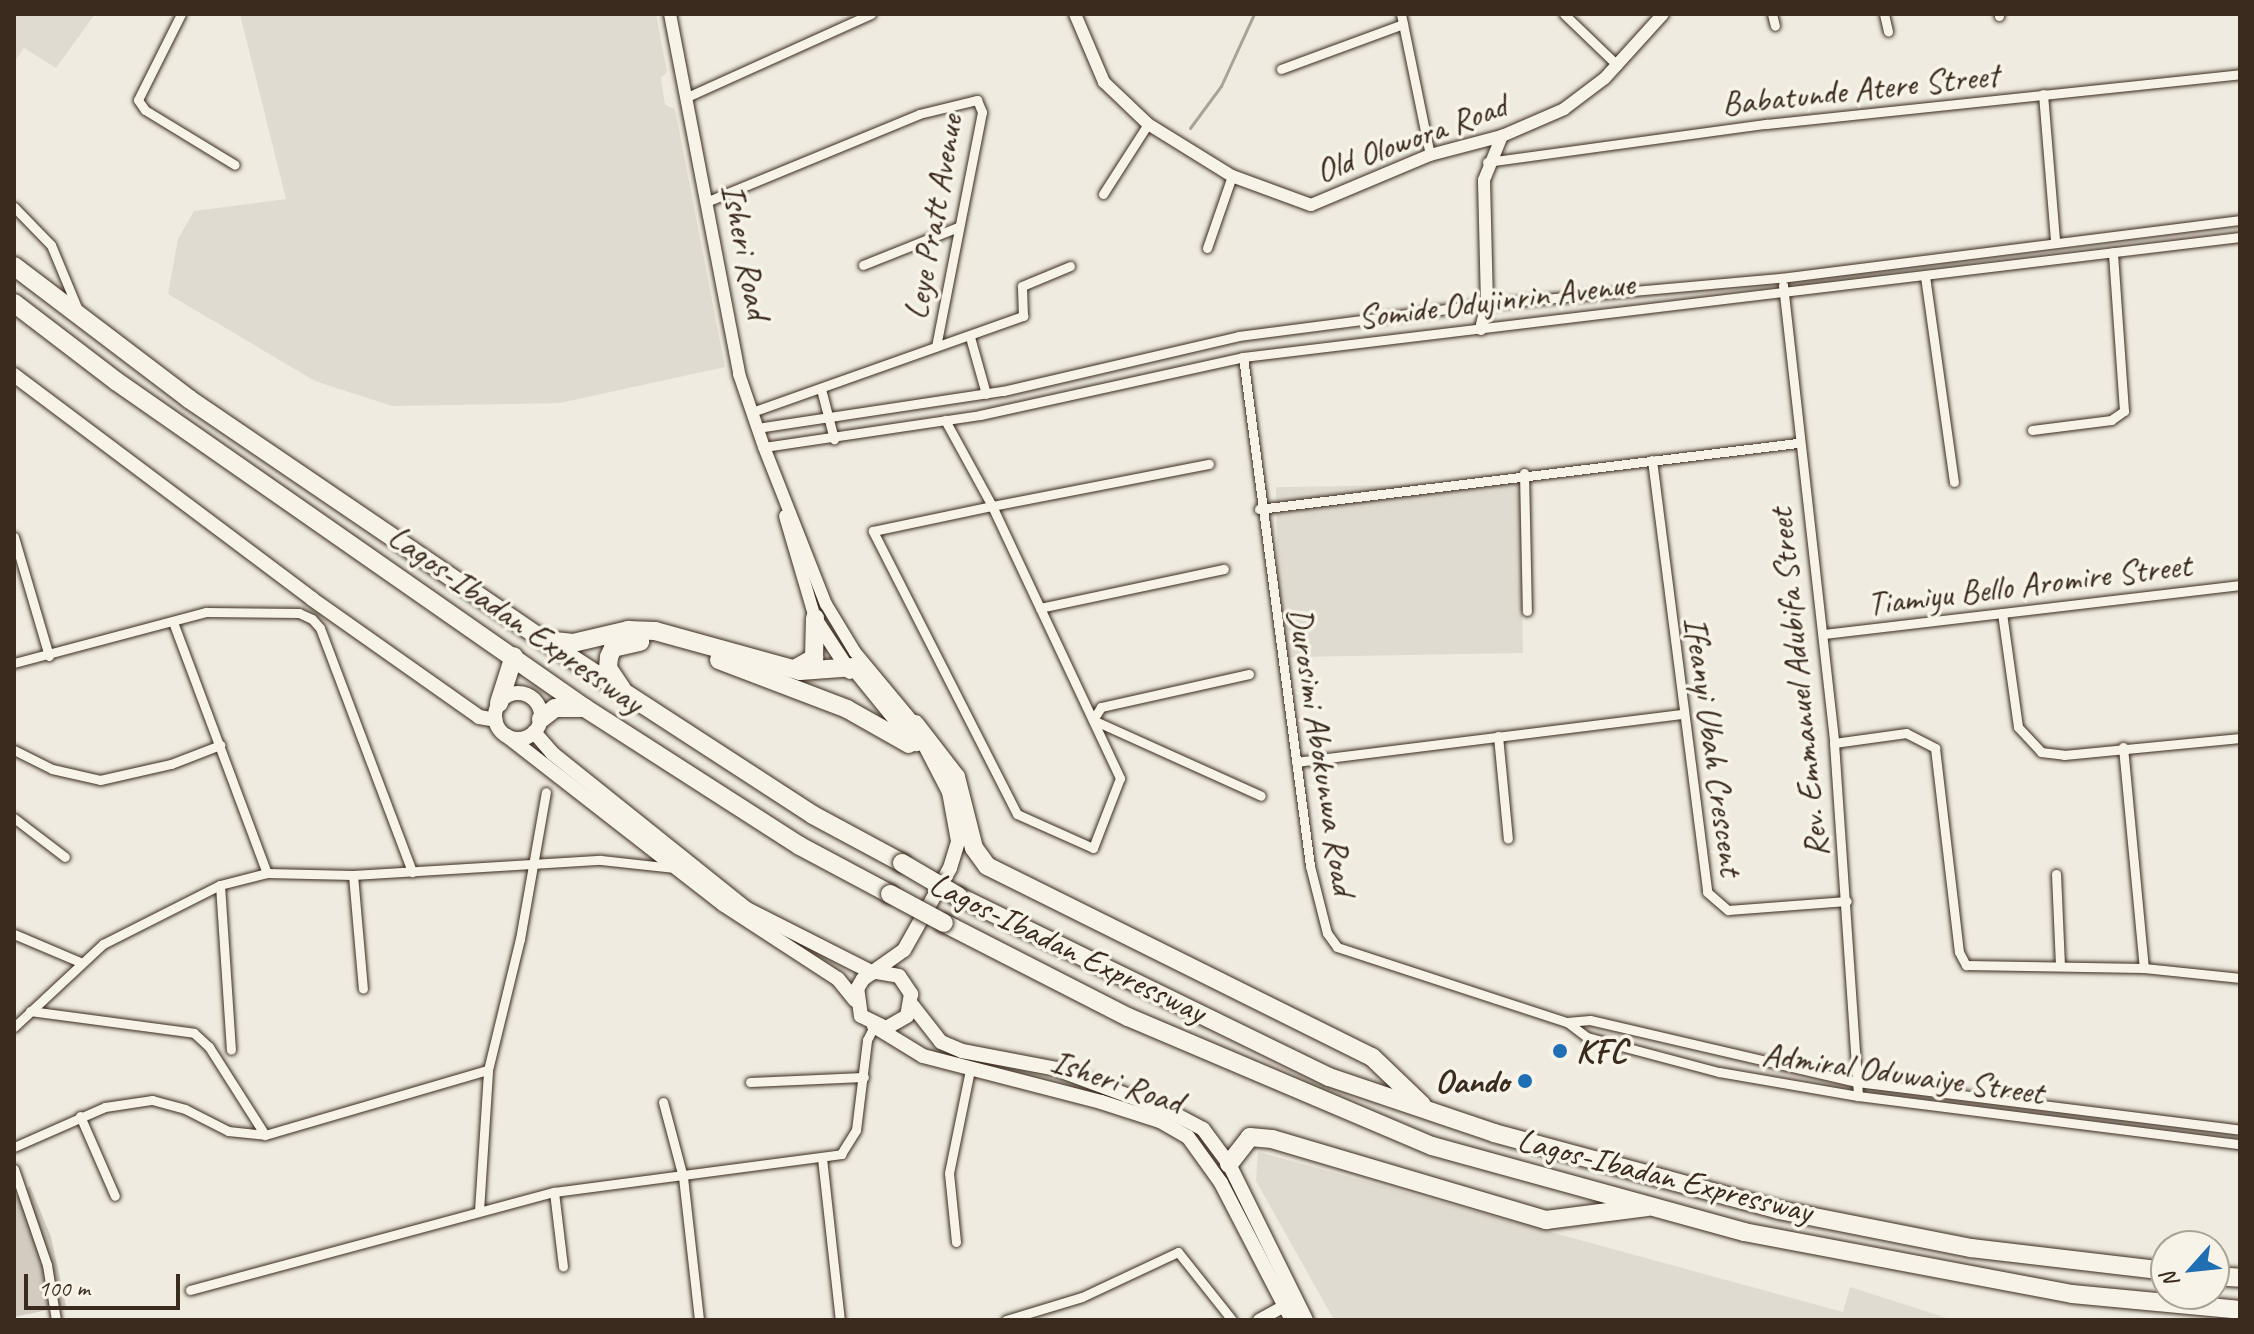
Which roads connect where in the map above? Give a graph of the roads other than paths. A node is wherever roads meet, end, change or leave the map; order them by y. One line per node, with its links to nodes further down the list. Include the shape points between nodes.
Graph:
1 (181, 14): 21 (street, via 138,100 145,110)
2 (670, 14): 16 (street, Isheri Road)
3 (871, 14): 16 (street)
4 (1075, 14): 17 (street, Old Olowora Road, via 1104,82)
5 (1564, 14): 12 (street)
6 (1663, 14): 12 (street, Old Olowora Road)
7 (1772, 14): 10 (street)
8 (1884, 14): 11 (street)
9 (1402, 19): 13 (street); 19 (street)
10 (1775, 26)
11 (1888, 32)
12 (1617, 65): 18 (street, Old Olowora Road, via 1582,99)
13 (1281, 69)
14 (2240, 74): 15 (street, Babatunde Atere Street)
15 (2043, 94): 20 (street, Babatunde Atere Street); 29 (street)
16 (687, 97): 24 (street, Isheri Road)
17 (1148, 124): 22 (street, Old Olowora Road); 23 (street)
18 (1502, 136): 19 (street, Old Olowora Road); 20 (street)
19 (1430, 155): 22 (street, Old Olowora Road, via 1311,205)
20 (1487, 162): 39 (street)
21 (235, 165)
22 (1232, 176): 30 (street)
23 (1103, 194)
24 (706, 202): 27 (street, Leye Pratt Avenue, via 919,114 977,100 982,112); 50 (street, Isheri Road, via 739,374)
25 (14, 207): 40 (street, via 51,245)
26 (2240, 220): 29 (street)
27 (958, 227): 32 (street); 44 (street, Leye Pratt Avenue)
28 (2240, 237): 31 (street, Somide Odujinrin Avenue)
29 (2055, 240): 36 (street)
30 (1207, 248)
31 (2113, 252): 35 (street, Somide Odujinrin Avenue); 54 (street, via 2124,411 2111,420)
32 (863, 265)
33 (14, 266): 40 (highway, Lagos-Ibadan Expressway)
34 (1070, 266): 42 (street, via 1022,286 1023,316)
35 (1925, 276): 37 (street, Somide Odujinrin Avenue); 61 (street)
36 (1781, 278): 37 (street, Rev. Emmanuel Adubifa Street); 39 (street)
37 (1784, 291): 41 (street, Somide Odujinrin Avenue); 56 (street, Rev. Emmanuel Adubifa Street)
38 (14, 303): 76 (highway, Lagos-Ibadan Expressway, via 116,381)
39 (1487, 304): 41 (street); 43 (street)
40 (81, 317): 74 (highway, Lagos-Ibadan Expressway, via 189,399)
41 (1481, 329): 45 (street, Somide Odujinrin Avenue)
42 (970, 337): 44 (street); 49 (street)
43 (1197, 344): 46 (street); 49 (street)
44 (936, 347): 48 (street)
45 (1243, 357): 46 (street, Somide Odujinrin Avenue); 64 (street, Durosimi Abokunwa Road)
46 (1202, 366): 52 (street, Somide Odujinrin Avenue)
47 (14, 375): 83 (main road, via 479,717)
48 (821, 389): 50 (street); 51 (street)
49 (986, 394): 51 (street)
50 (752, 412): 53 (street, Isheri Road)
51 (830, 419): 53 (street); 55 (street)
52 (945, 420): 55 (street, Somide Odujinrin Avenue); 63 (street)
53 (757, 428): 57 (street, Isheri Road)
54 (2032, 430)
55 (834, 439): 57 (street, Somide Odujinrin Avenue)
56 (1797, 443): 58 (street); 73 (street, Rev. Emmanuel Adubifa Street)
57 (764, 447): 62 (street, Isheri Road)
58 (1652, 460): 60 (street); 84 (street, Ifeanyi Ubah Crescent)
59 (1209, 464): 63 (street)
60 (1524, 473): 64 (street); 69 (street)
61 (1954, 482)
62 (781, 494): 71 (street, Isheri Road); 86 (street, Isheri Road, via 842,631)
63 (992, 506): 68 (street); 85 (street, via 873,531 1017,814 1093,848 1120,778)
64 (1259, 509): 97 (street, Durosimi Abokunwa Road)
65 (14, 537): 75 (street)
66 (1224, 569): 68 (street)
67 (2240, 585): 70 (street, Tiamiyu Bello Aromire Street)
68 (1040, 608): 85 (street)
69 (1527, 611)
70 (2002, 613): 73 (street, Tiamiyu Bello Aromire Street); 94 (street, via 2014,712 2025,738 2051,754)
71 (815, 618): 78 (main road, Isheri Road); 79 (highway, via 814,658)
72 (173, 622): 75 (street); 93 (street); 106 (street, via 206,612 299,613 316,623)
73 (1824, 634): 91 (street, Rev. Emmanuel Adubifa Street)
74 (536, 635): 79 (highway, via 562,643 628,630 655,631); 82 (highway, Lagos-Ibadan Expressway)
75 (49, 656): 77 (street)
76 (514, 656): 81 (highway, Lagos-Ibadan Expressway); 83 (highway)
77 (14, 663)
78 (845, 666): 79 (highway); 92 (main road, Isheri Road); 96 (highway, via 855,667)
79 (792, 669)
80 (1249, 674): 85 (street, via 1101,707)
81 (585, 708): 87 (highway, via 555,708); 147 (highway, Lagos-Ibadan Expressway, bridge, via 788,839 1040,976 1318,1102 1432,1146)
82 (650, 711): 92 (highway, via 613,678 608,668 613,648 651,642 736,666 847,709); 135 (highway, Lagos-Ibadan Expressway, bridge, via 813,815 958,896 1329,1077)
83 (497, 712): 87 (main road, via 511,694 526,695 538,705); 88 (main road)
84 (1681, 714): 89 (street); 111 (street, Ifeanyi Ubah Crescent, via 1701,865 1711,900 1728,910)
85 (1093, 720): 99 (street)
86 (915, 724): 96 (main road, Isheri Road); 135 (highway, via 956,777 974,848 987,866 1239,986 1372,1057)
87 (538, 726): 88 (main road, via 521,739); 117 (main road, via 552,753 747,909)
88 (507, 736): 104 (main road)
89 (1498, 736): 97 (street); 101 (street)
90 (2240, 739): 94 (street)
91 (1834, 743): 111 (street, Rev. Emmanuel Adubifa Street); 115 (street, via 1906,733 1935,748 1960,958 1974,967)
92 (909, 744): 105 (main road, Isheri Road, via 931,772 950,813)
93 (220, 745): 95 (street, via 171,764 100,780 52,769); 107 (street)
94 (2123, 747): 116 (street)
95 (14, 750)
96 (929, 758): 105 (main road, Isheri Road, via 957,817 958,841)
97 (1296, 762): 124 (street, Durosimi Abokunwa Road, via 1317,903 1337,947)
98 (546, 792): 103 (street)
99 (1261, 796)
100 (14, 818): 102 (street)
101 (1508, 839)
102 (65, 857)
103 (533, 861): 104 (street, via 622,861); 106 (street); 128 (street)
104 (675, 868): 121 (main road, via 838,979)
105 (950, 868): 113 (main road, Isheri Road)
106 (412, 872): 109 (street)
107 (267, 873): 109 (street); 110 (street)
108 (2056, 874): 115 (street)
109 (353, 875): 120 (street)
110 (220, 885): 114 (street, via 115,937); 127 (street)
111 (1847, 901): 132 (street, Rev. Emmanuel Adubifa Street)
112 (14, 934): 114 (street)
113 (904, 950): 117 (main road, Isheri Road); 119 (main road, Isheri Road)
114 (80, 962): 123 (street)
115 (2060, 965): 116 (street)
116 (2144, 968): 118 (street)
117 (875, 973): 119 (main road, via 899,976); 121 (main road, Isheri Road, via 863,979)
118 (2240, 978)
119 (907, 984): 122 (main road, Isheri Road)
120 (363, 989)
121 (855, 1000): 125 (main road, Isheri Road, via 861,1016)
122 (912, 1005): 125 (main road, via 898,1024); 142 (main road, Isheri Road, via 941,1042 962,1051 1056,1069 1190,1120)
123 (30, 1011): 126 (street); 138 (street, via 194,1033 216,1057)
124 (1567, 1022): 132 (street, Durosimi Abokunwa Road, via 1590,1020); 133 (street, Admiral Oduwaiye Street, via 1587,1037 1719,1072)
125 (874, 1026): 129 (main road, Isheri Road, via 923,1056); 130 (street, via 867,1040)
126 (14, 1027)
127 (231, 1050)
128 (488, 1070): 138 (street); 148 (street)
129 (970, 1070): 149 (street, via 949,1173); 154 (main road, Isheri Road, via 1086,1097 1160,1121 1188,1137 1221,1183)
130 (864, 1077): 131 (street); 141 (street, via 849,1147)
131 (750, 1082)
132 (1857, 1082): 133 (street, Rev. Emmanuel Adubifa Street); 137 (street, Admiral Oduwaiye Street)
133 (1858, 1096): 139 (street, Admiral Oduwaiye Street)
134 (663, 1102): 144 (street)
135 (1427, 1110): 151 (highway, Lagos-Ibadan Expressway, via 1562,1154 1779,1210 1971,1248)
136 (80, 1116): 138 (street, via 152,1100 185,1109 228,1131); 140 (street); 146 (street)
137 (2240, 1130)
138 (265, 1135)
139 (2240, 1144)
140 (14, 1147)
141 (822, 1158): 144 (street); 157 (street)
142 (1229, 1164): 147 (highway, via 1242,1142 1260,1138 1546,1220); 154 (main road, Isheri Road)
143 (14, 1169): 155 (street, via 47,1265)
144 (683, 1177): 145 (street); 156 (street)
145 (554, 1192): 148 (street); 150 (street)
146 (115, 1196)
147 (1659, 1206): 153 (highway, Lagos-Ibadan Expressway, via 1744,1232 1967,1276 2072,1294)
148 (479, 1211): 152 (street)
149 (956, 1242)
150 (563, 1266)
151 (2150, 1269)
152 (190, 1290)
153 (2240, 1310)
154 (1292, 1317): 160 (street)
155 (56, 1320)
156 (699, 1320)
157 (840, 1320)
158 (1006, 1320): 159 (street, via 1082,1297 1175,1252)
159 (1232, 1320)
160 (1259, 1320)

